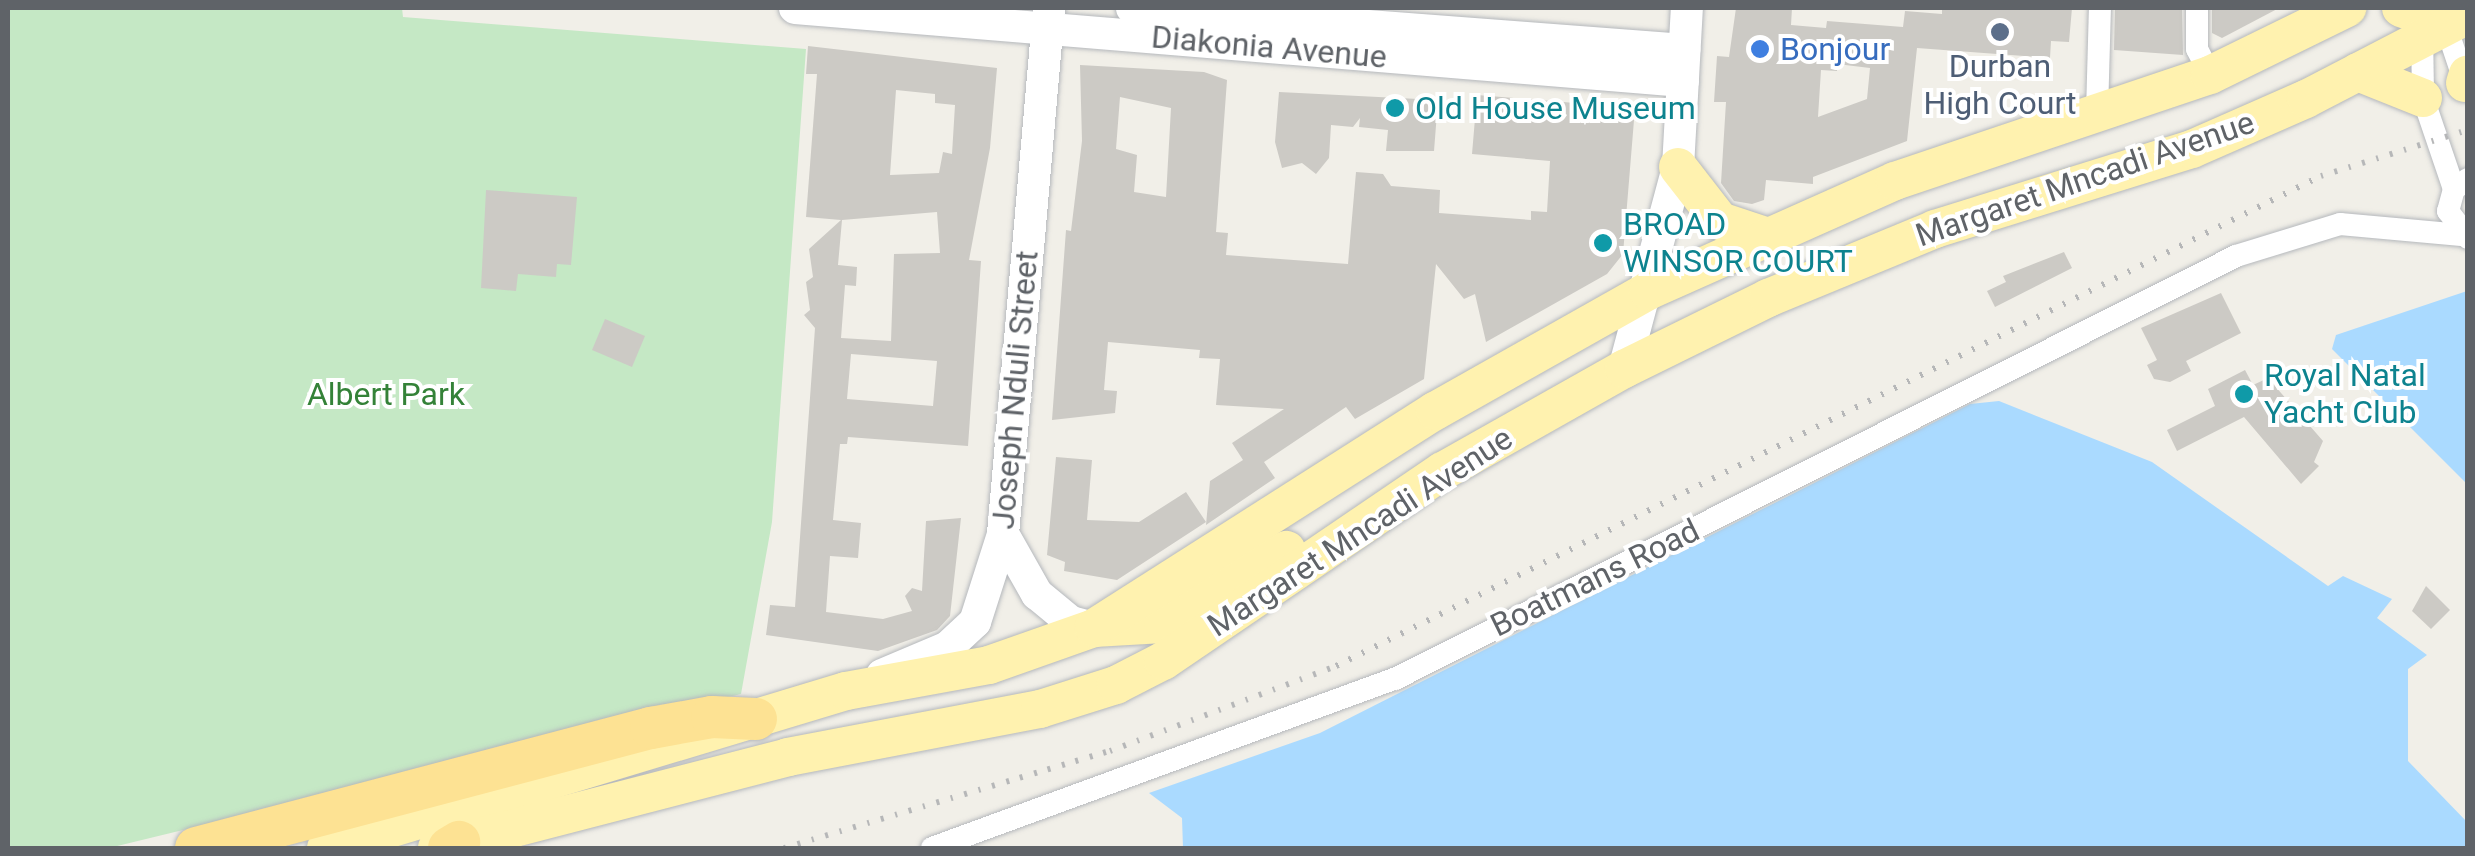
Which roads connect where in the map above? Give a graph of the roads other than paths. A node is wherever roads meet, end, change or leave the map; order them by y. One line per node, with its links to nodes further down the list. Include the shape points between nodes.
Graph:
1 (795, 8): 7 (street, Diakonia Avenue)
2 (1132, 8): 8 (street, Diakonia Avenue)
3 (1687, 8): 12 (street)
4 (2100, 8): 17 (street)
5 (2197, 8): 14 (street, via 2196,49)
6 (2347, 8): 14 (main road, Margaret Mncadi Avenue)
7 (852, 10): 10 (street, Diakonia Avenue)
8 (1224, 11): 11 (street, Diakonia Avenue)
9 (2431, 16): 13 (main road, Margaret Mncadi Avenue); 15 (street); 16 (street)
10 (1048, 18): 11 (street, Diakonia Avenue); 28 (street, Joseph Nduli Street)
11 (1256, 31): 12 (street, Diakonia Avenue)
12 (1684, 66): 19 (street)
13 (2358, 72): 16 (main road); 20 (main road, Margaret Mncadi Avenue, via 2192,149)
14 (2210, 76): 17 (main road, Margaret Mncadi Avenue)
15 (2467, 82)
16 (2422, 98): 21 (street)
17 (2098, 113): 18 (main road, Margaret Mncadi Avenue)
18 (2060, 126): 20 (main road); 24 (main road, Margaret Mncadi Avenue, via 1896,181)
19 (1678, 167): 24 (main road, via 1720,221); 25 (street)
20 (2077, 185): 26 (main road, Margaret Mncadi Avenue, via 1936,230 1768,298)
21 (2456, 191): 22 (street); 23 (street)
22 (2402, 226): 23 (street, Boatmans Road); 35 (street, Boatmans Road, via 2340,224 2236,256 1395,679)
23 (2464, 237)
24 (1768, 238): 25 (main road, Margaret Mncadi Avenue)
25 (1648, 291): 26 (street); 29 (main road, Margaret Mncadi Avenue, via 1436,411)
26 (1624, 369): 27 (main road, Margaret Mncadi Avenue)
27 (1443, 471): 29 (main road, via 1378,492 1174,619 1142,629); 32 (main road, Margaret Mncadi Avenue, via 1163,661 1116,685 1040,709 788,758)
28 (1004, 534): 29 (street, via 1037,594 1071,622); 30 (street, Joseph Nduli Street, via 988,594 962,636)
29 (1094, 628): 30 (main road, Margaret Mncadi Avenue, via 988,665)
30 (846, 691): 31 (main road, Margaret Mncadi Avenue)
31 (756, 718): 33 (highway, via 712,716 651,728); 34 (main road, Margaret Mncadi Avenue)
32 (448, 846)
33 (196, 848)
34 (326, 848)
35 (932, 848)

